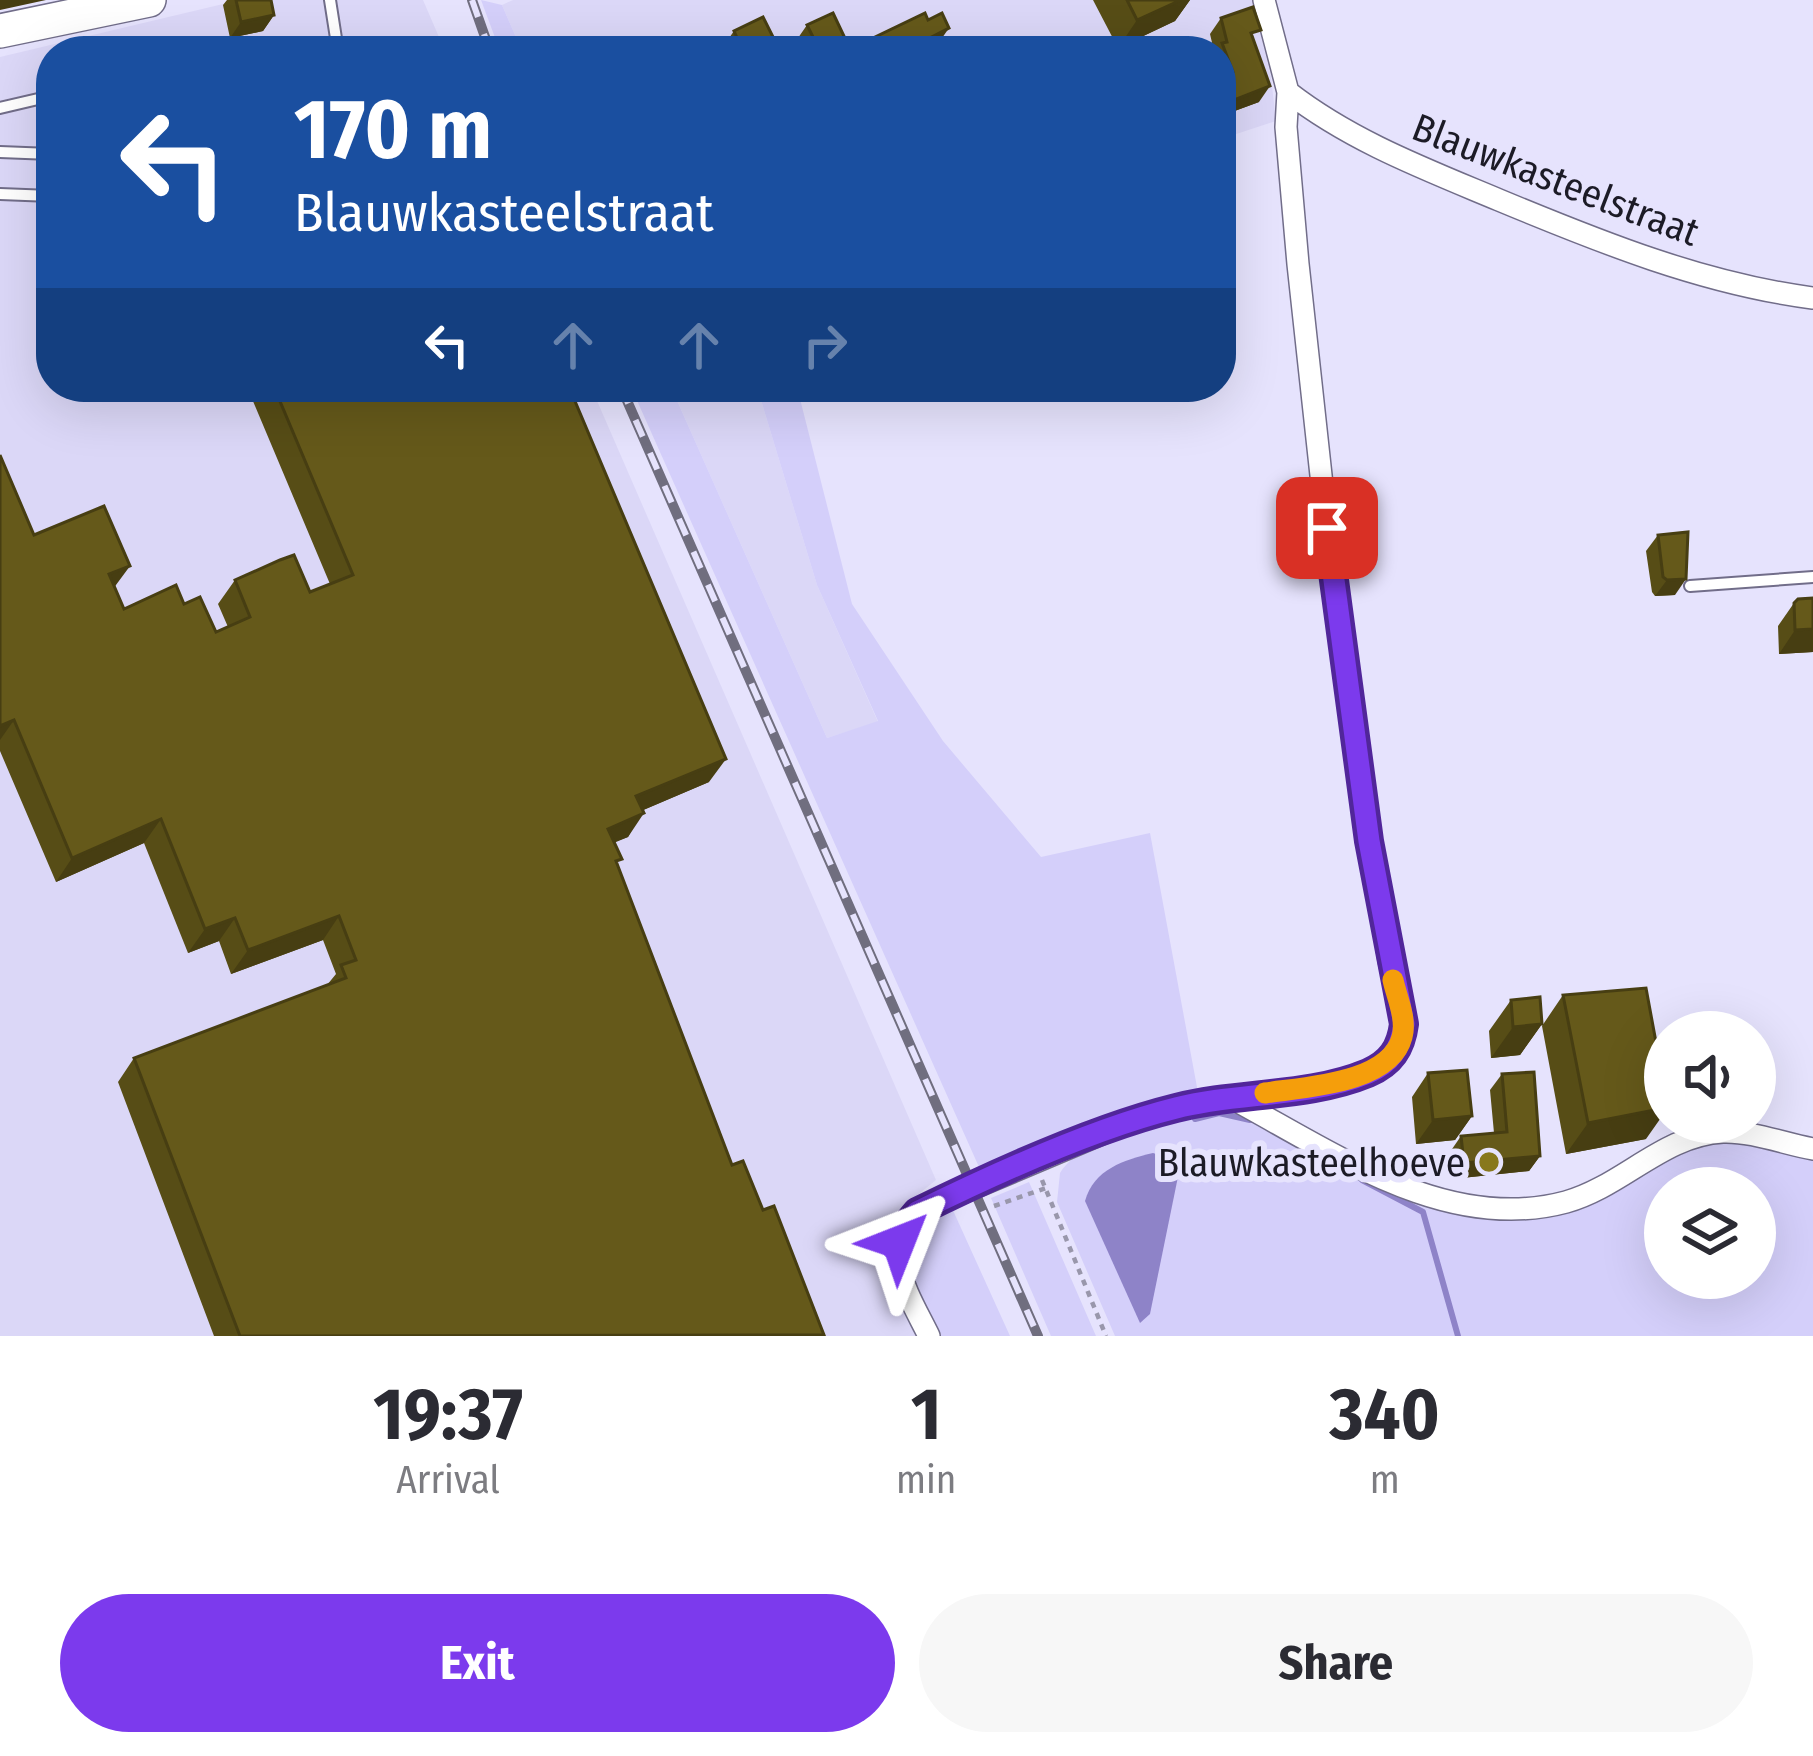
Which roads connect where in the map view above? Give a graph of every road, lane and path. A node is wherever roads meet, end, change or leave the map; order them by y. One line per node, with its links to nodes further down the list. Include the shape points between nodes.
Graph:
1 (149, 0): 4 (main road)
2 (330, 0): 5 (lane)
3 (1264, 0): 6 (street)
4 (0, 32)
5 (336, 36)
6 (1288, 92): 13 (street, Blauwkasteelstraat, via 1388,152 1538,216 1674,267); 16 (street, via 1336,613 1404,1024 1392,1058 1369,1072)
7 (36, 100): 8 (lane)
8 (0, 108)
9 (0, 152): 10 (lane)
10 (36, 153)
11 (0, 194): 12 (lane)
12 (36, 195)
13 (1813, 298)
14 (1813, 577): 15 (lane)
15 (1690, 586)
16 (1232, 1099): 17 (street, via 1403,1188 1489,1206 1564,1202 1699,1135 1729,1131); 18 (street, via 1135,1120)
17 (1813, 1149)
18 (1034, 1161): 19 (path); 21 (street, via 917,1212 902,1230 898,1271)
19 (1046, 1188): 20 (path); 22 (path)
20 (994, 1206)
21 (929, 1336)
22 (1106, 1336)

